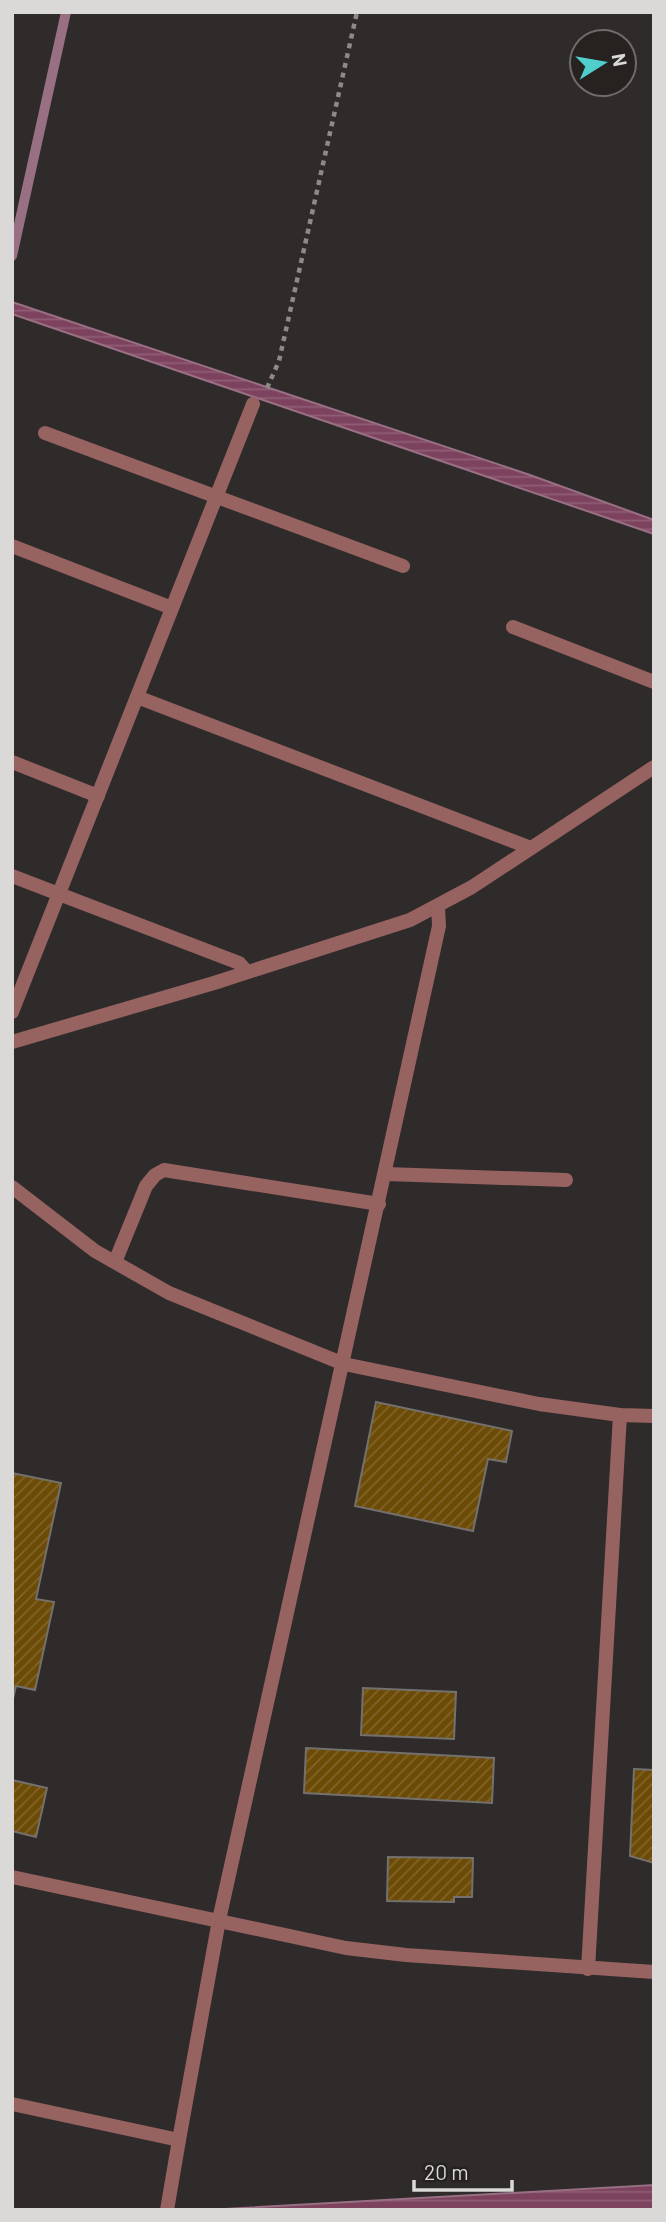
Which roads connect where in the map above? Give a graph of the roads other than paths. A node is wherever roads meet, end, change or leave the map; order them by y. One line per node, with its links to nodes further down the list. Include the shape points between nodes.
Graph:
1 (253, 404): 3 (street)
2 (44, 433): 3 (street)
3 (217, 496): 5 (street); 6 (street)
4 (12, 546): 6 (street)
5 (403, 566)
6 (172, 608): 9 (street)
7 (513, 626): 8 (street)
8 (654, 682)
9 (137, 697): 12 (street); 13 (street)
10 (12, 762): 12 (street)
11 (654, 766): 13 (street)
12 (98, 796): 15 (street)
13 (531, 848): 16 (street)
14 (12, 876): 15 (street)
15 (59, 894): 17 (street, via 239,963); 18 (street)
16 (438, 906): 17 (street, via 381,931); 20 (street, via 439,926)
17 (247, 972): 19 (street)
18 (12, 1012)
19 (12, 1042)
20 (386, 1174): 21 (street); 23 (street)
21 (566, 1180)
22 (12, 1187): 24 (street)
23 (379, 1204): 24 (street, via 164,1170 146,1186); 25 (street)
24 (115, 1262): 25 (street, via 169,1293)
25 (344, 1364): 26 (street, via 539,1404); 29 (street)
26 (620, 1415): 27 (street); 30 (street)
27 (654, 1416)
28 (12, 1877): 29 (street)
29 (219, 1920): 30 (street, via 346,1948); 33 (street)
30 (588, 1969): 31 (street)
31 (654, 1972)
32 (12, 2104): 33 (street)
33 (179, 2140): 34 (street)
34 (167, 2208)

